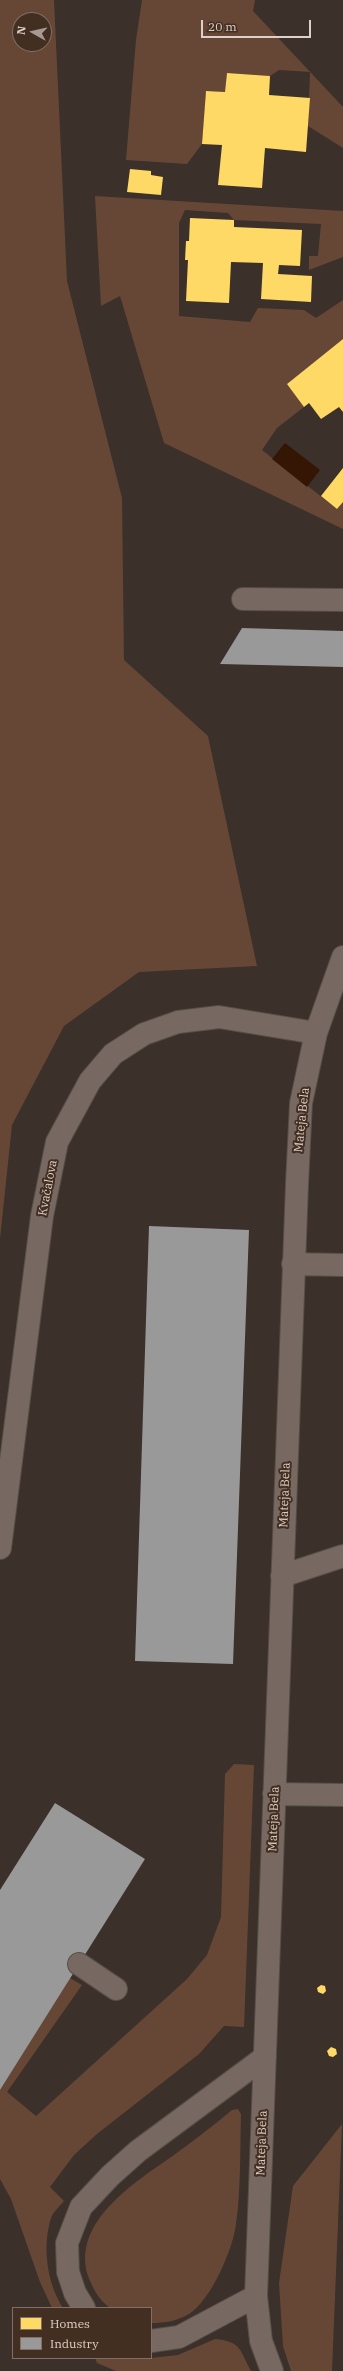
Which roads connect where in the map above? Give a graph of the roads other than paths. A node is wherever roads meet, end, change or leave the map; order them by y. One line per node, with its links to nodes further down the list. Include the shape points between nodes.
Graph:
1 (243, 599): 2 (street)
2 (343, 600)
3 (343, 957): 4 (street, Mateja Bela)
4 (316, 1033): 5 (street, Mateja Bela, via 301,1103); 7 (street, Kvačalova, via 219,1017 178,1022 144,1034 113,1054 90,1081 57,1142 42,1216)
5 (293, 1264): 6 (street); 9 (street, Mateja Bela)
6 (343, 1265)
7 (0, 1548)
8 (343, 1556): 9 (street)
9 (282, 1576): 10 (street, Mateja Bela)
10 (274, 1794): 11 (street); 14 (street, Mateja Bela)
11 (343, 1795)
12 (79, 1964): 13 (street)
13 (116, 1989)
14 (265, 2057): 15 (street, Mateja Bela); 16 (street, via 138,2151 81,2207 67,2243 68,2272 75,2293)
15 (256, 2296): 17 (street, via 179,2337); 18 (street, Mateja Bela, via 261,2341)
16 (83, 2307)
17 (152, 2341)
18 (272, 2371)

